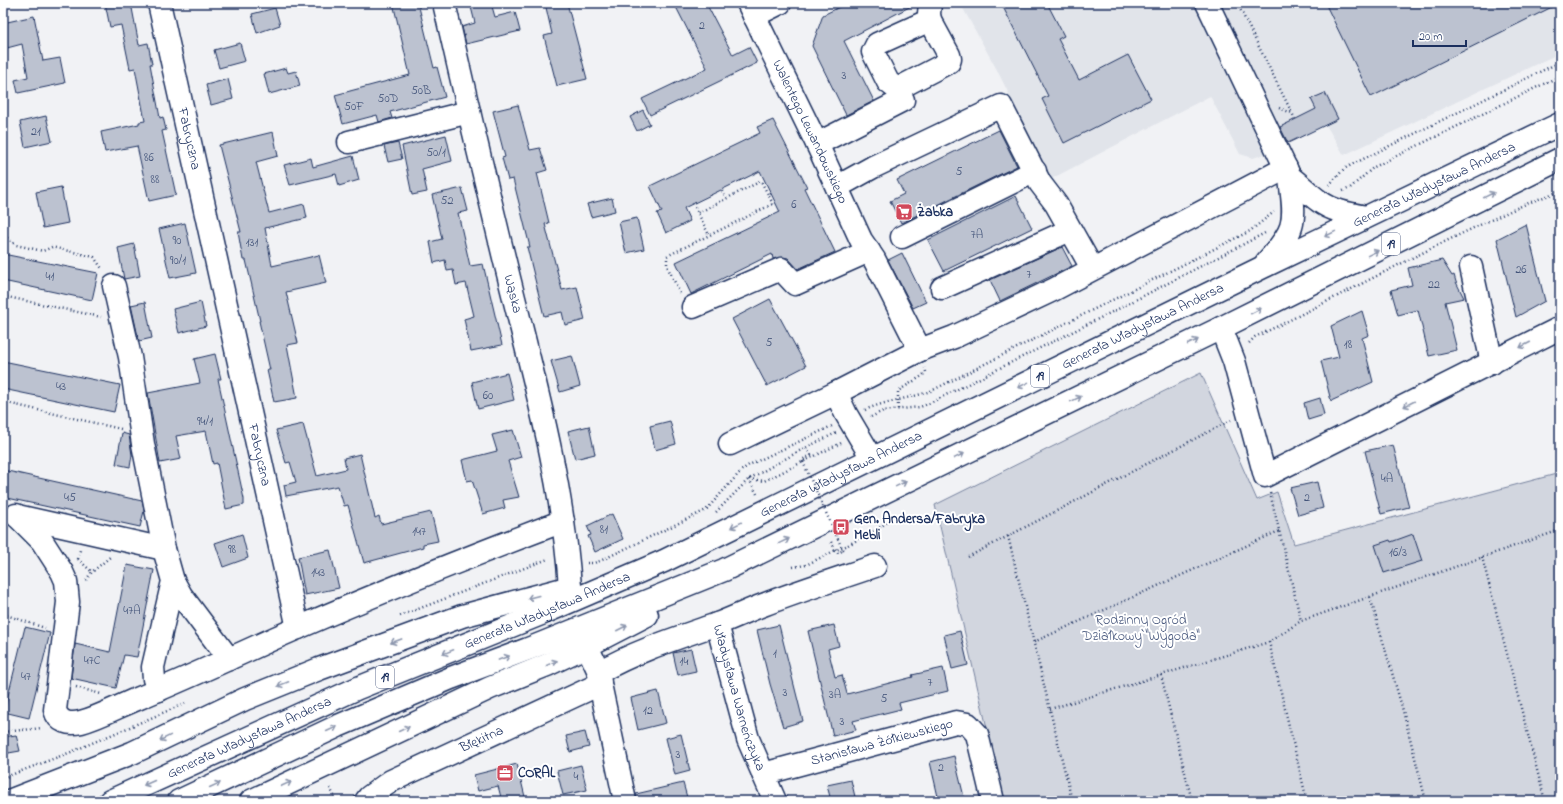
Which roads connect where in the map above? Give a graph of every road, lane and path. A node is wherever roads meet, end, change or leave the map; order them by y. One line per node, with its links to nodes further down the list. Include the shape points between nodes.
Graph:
1 (159, 3): 84 (main road, Fabryczna)
2 (444, 3): 11 (main road, Wąska)
3 (780, 3): 6 (main road)
4 (1207, 3): 18 (main road)
5 (1237, 3): 12 (path)
6 (751, 10): 15 (main road, Walentego Lewandowskiego)
7 (930, 12): 10 (main road, via 949,56 949,62); 10 (main road, via 874,47 873,52 888,82)
8 (1560, 62): 23 (path, via 1353,164 1344,169 1328,186)
9 (1560, 76): 23 (path, via 1374,167 1350,188)
10 (897, 88): 15 (main road, via 903,100)
11 (469, 112): 14 (main road); 62 (main road, Wąska, via 542,412)
12 (1292, 112)
13 (1560, 124): 26 (main road, Generała Władysława Andersa / 19)
14 (349, 142)
15 (818, 144): 19 (main road, Walentego Lewandowskiego)
16 (1560, 159): 42 (main road, Generała Władysława Andersa / 19, one-way to 16)
17 (1035, 172): 19 (main road, via 1001,106); 28 (main road); 32 (main road)
18 (1288, 172): 23 (main road, via 1291,193); 36 (main road)
19 (837, 187): 33 (main road, Walentego Lewandowskiego, via 861,240)
20 (722, 191): 22 (path)
21 (1560, 191): 45 (path, via 1504,214 1255,337 1248,345 1248,354)
22 (726, 198): 25 (path); 30 (path, via 761,181 774,203)
23 (1308, 199): 26 (main road, via 1351,215); 34 (main road, via 1284,241); 48 (path, via 1268,216 1250,231 933,390)
24 (695, 206): 25 (path)
25 (698, 213): 30 (path)
26 (1366, 217): 34 (main road, Generała Władysława Andersa / 19, one-way to 34)
27 (3, 227): 31 (path)
28 (1070, 230): 36 (main road); 38 (main road)
29 (1267, 232): 50 (path, via 930,403 920,407)
30 (708, 235): 40 (path, via 667,256 667,266 685,303)
31 (3, 236): 37 (path, via 16,245 43,251 52,247 94,257)
32 (902, 237)
33 (871, 255): 40 (main road, via 795,284 781,269); 44 (main road, Walentego Lewandowskiego)
34 (1263, 267): 56 (main road, Generała Władysława Andersa / 19, one-way to 56)
35 (1471, 267): 46 (main road)
36 (1092, 268): 44 (main road, via 982,324)
37 (114, 286): 41 (main road)
38 (942, 288)
39 (3, 296): 41 (path)
40 (693, 306)
41 (121, 321): 53 (main road, via 130,358)
42 (1222, 328): 45 (main road); 76 (main road, Generała Władysława Andersa / 19, one-way to 42)
43 (1560, 328): 46 (main road, one-way to 46)
44 (920, 350): 47 (main road); 48 (path, via 926,372 898,391)
45 (1234, 361): 46 (main road, one-way to 45, via 1265,476)
46 (1492, 363)
47 (836, 393): 51 (main road); 54 (main road)
48 (898, 400): 50 (path); 51 (path, via 877,405)
49 (3, 402): 53 (path)
50 (898, 409): 51 (path, via 884,411)
51 (849, 424): 55 (path); 56 (main road); 57 (path, via 840,444); 74 (path, via 749,466 737,475 706,510 600,561 584,563)
52 (1224, 424): 65 (path)
53 (141, 432): 69 (main road)
54 (730, 444)
55 (806, 448): 57 (path, bridge, via 811,456 802,460); 58 (path)
56 (872, 458): 72 (main road, Generała Władysława Andersa / 19, one-way to 72)
57 (803, 462): 58 (path, via 764,481); 68 (path, bridge)
58 (749, 479): 60 (path)
59 (1270, 495): 64 (path)
60 (712, 515)
61 (889, 520): 68 (path, bridge)
62 (563, 521): 78 (main road, Wąska); 84 (main road)
63 (1560, 530): 71 (path)
64 (1279, 531): 82 (path); 86 (path)
65 (1008, 536): 70 (path); 86 (path)
66 (134, 542): 69 (main road); 80 (path, via 92,572); 80 (main road, via 16,516 42,541 62,572 66,581)
67 (831, 542): 68 (path, bridge, via 838,553 844,550)
68 (842, 548): 75 (path, bridge, via 806,565)
69 (164, 549): 77 (main road)
70 (968, 557)
71 (1482, 557): 79 (path); 113 (path)
72 (664, 561): 78 (main road); 101 (main road, Generała Władysława Andersa / 19, one-way to 101, via 358,688)
73 (875, 566): 83 (main road)
74 (586, 568)
75 (793, 568)
76 (724, 570): 88 (main road, one-way to 76, via 651,613); 102 (main road, Generała Władysława Andersa / 19, one-way to 76, via 338,726 430,687)
77 (173, 581): 89 (main road); 93 (main road, via 153,667 154,679)
78 (570, 587): 100 (main road, one-way to 100, via 462,616 319,669 245,699 132,753)
79 (1370, 597): 82 (path); 112 (path)
80 (68, 602): 85 (main road)
81 (3, 614): 85 (path)
82 (1301, 621): 87 (path)
83 (717, 624): 91 (main road, Władysława Warneńczyka, via 613,664); 98 (main road, Władysława Warneńczyka, via 748,739)
84 (298, 628): 89 (main road)
85 (64, 634): 92 (main road)
86 (1034, 642): 95 (path)
87 (1269, 642): 90 (path); 111 (path)
88 (587, 646): 91 (main road); 103 (main road, one-way to 88, via 490,688)
89 (229, 659): 93 (main road)
90 (1161, 676): 95 (path); 110 (path)
91 (600, 678): 105 (main road, Błękitna, via 391,781); 106 (main road)
92 (58, 683): 93 (main road, via 56,716 71,723 80,722); 94 (path)
93 (159, 690)
94 (102, 694)
95 (1050, 710): 109 (path)
96 (31, 729): 97 (path)
97 (3, 732)
98 (763, 774): 107 (main road, Władysława Warneńczyka); 108 (main road, Stanisława Żółkiewskiego, via 956,722 968,724 977,734)
99 (330, 788): 104 (path)
100 (9, 801)
101 (110, 801)
102 (179, 801)
103 (251, 801)
104 (338, 801)
105 (366, 801)
106 (625, 801)
107 (775, 801)
108 (993, 801)
109 (1072, 801)
110 (1192, 801)
111 (1308, 801)
112 (1426, 801)
113 (1545, 801)

